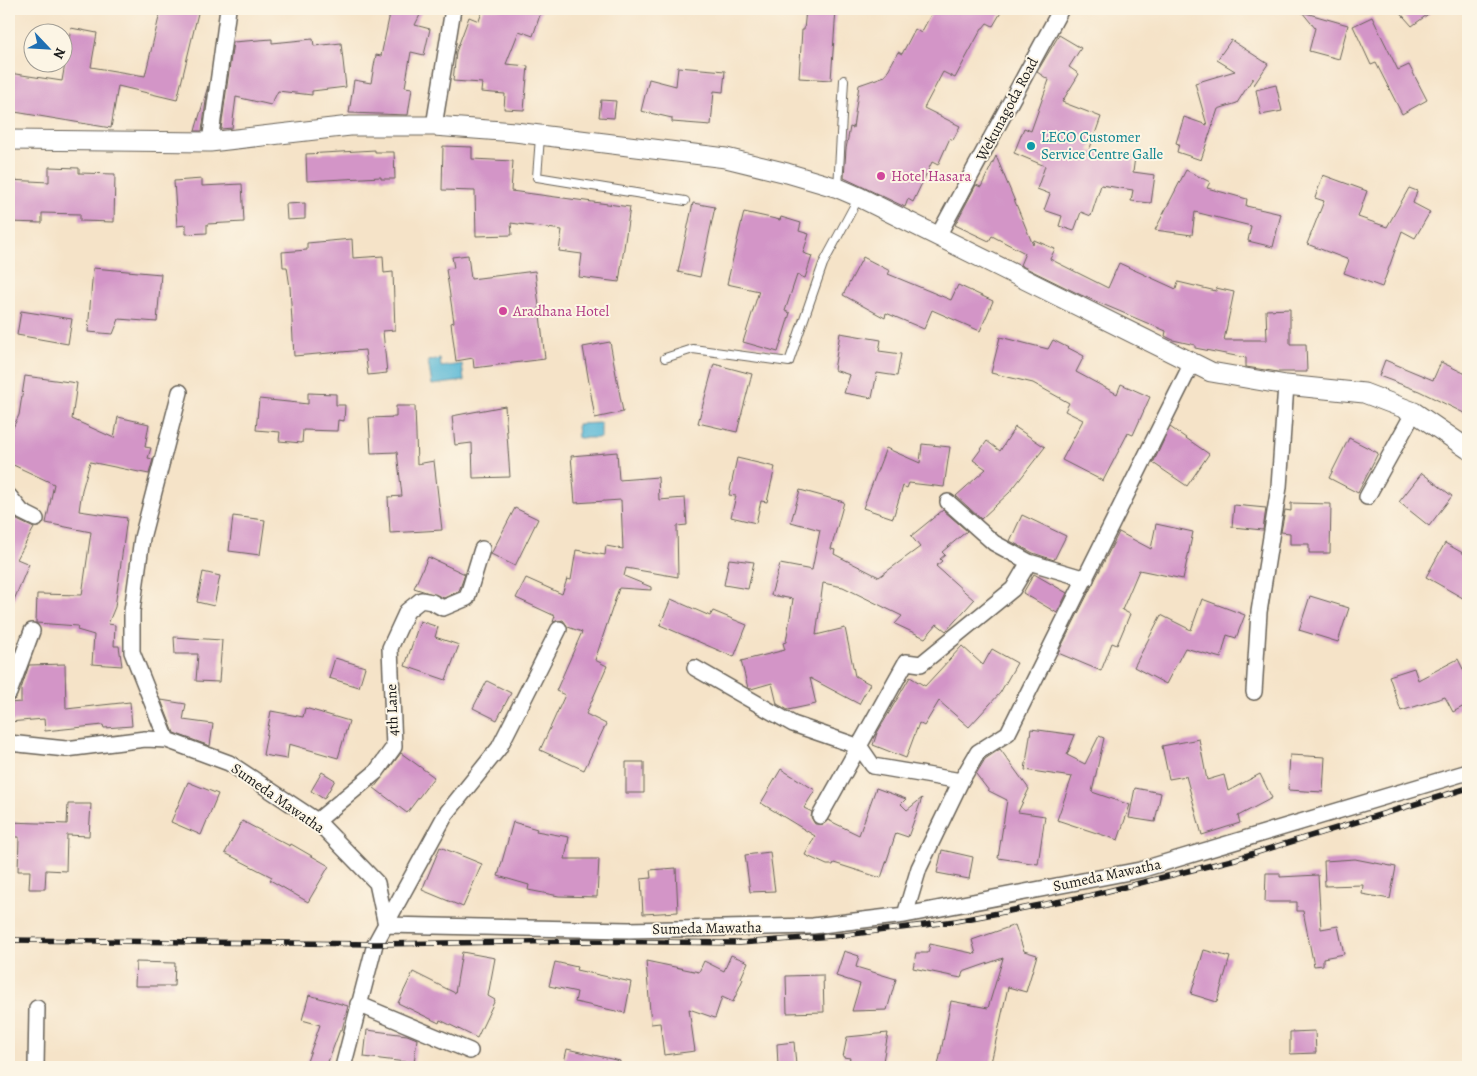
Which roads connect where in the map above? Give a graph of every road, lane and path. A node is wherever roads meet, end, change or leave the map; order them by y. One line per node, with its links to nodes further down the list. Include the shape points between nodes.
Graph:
1 (228, 9): 8 (street)
2 (452, 9): 5 (street)
3 (1061, 9): 12 (street, Wekunagoda Road)
4 (844, 80): 9 (lane)
5 (434, 126): 6 (street); 8 (street, via 350,126)
6 (540, 137): 9 (street, via 726,158); 11 (lane, via 537,177)
7 (9, 140): 8 (street)
8 (210, 142)
9 (838, 188): 10 (street)
10 (859, 196): 12 (street); 13 (lane, via 823,264 788,362 692,349)
11 (685, 201)
12 (938, 236): 14 (street)
13 (665, 358)
14 (1192, 363): 15 (street, via 1211,372); 25 (street, via 1116,512)
15 (1286, 385): 17 (street, via 1364,393); 29 (street, via 1279,487 1259,612)
16 (180, 392): 31 (street, via 142,538 132,611 132,652)
17 (1414, 412): 18 (street); 20 (street)
18 (1468, 450)
19 (9, 496): 22 (street, via 22,512)
20 (1367, 497)
21 (948, 502): 24 (street, via 994,543)
22 (36, 519)
23 (482, 549): 37 (street, 4th Lane, via 467,598 443,608 421,600 406,611 390,648 394,747 376,772)
24 (1029, 562): 25 (street); 33 (street, via 1013,589 960,633 921,664 906,662)
25 (1086, 579): 35 (street, via 1008,734 978,752)
26 (559, 629): 39 (street, via 499,748 446,814)
27 (32, 632): 30 (street)
28 (695, 668): 33 (street, via 793,724)
29 (1254, 692)
30 (9, 693)
31 (167, 740): 32 (street, Sumeda Mawatha, via 145,738 66,748); 37 (street, Sumeda Mawatha, via 229,763)
32 (9, 743)
33 (860, 748): 35 (street, via 873,766); 36 (street)
34 (1468, 772): 38 (street, Sumeda Mawatha, via 1140,870)
35 (961, 781): 38 (street, via 919,868)
36 (820, 816)
37 (317, 821): 39 (street, Sumeda Mawatha, via 377,883)
38 (905, 914): 39 (street, Sumeda Mawatha, via 813,926 629,930)
39 (386, 925): 40 (street, via 375,944)
40 (358, 1004): 42 (street); 44 (street)
41 (38, 1008): 43 (street)
42 (470, 1051)
43 (36, 1067)
44 (343, 1067)

